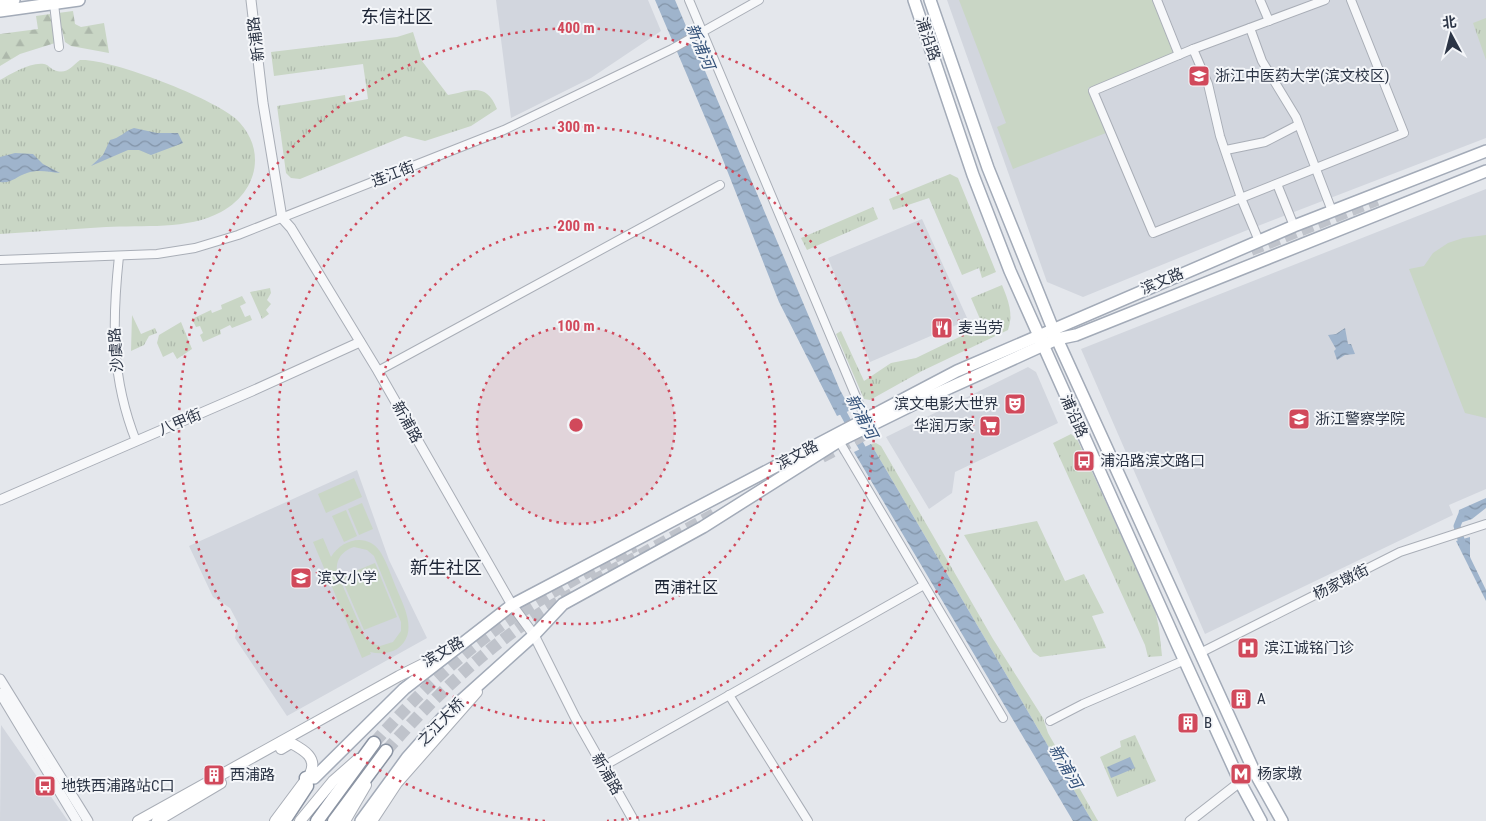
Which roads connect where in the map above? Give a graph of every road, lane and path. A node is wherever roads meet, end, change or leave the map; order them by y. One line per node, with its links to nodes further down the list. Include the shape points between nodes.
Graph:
1 (14, 0): 12 (main road)
2 (79, 0): 13 (main road)
3 (251, 0): 30 (street, 新浦路)
4 (689, 0): 17 (street)
5 (760, 0): 17 (street, 连江街)
6 (914, 0): 37 (main road, 浦沿路, via 974,175)
7 (930, 0): 35 (main road, 浦沿路, via 988,168)
8 (1157, 0): 20 (street)
9 (1260, 0): 15 (street)
10 (1325, 0): 15 (street)
11 (1351, 0): 24 (street, via 1404,133)
12 (0, 2)
13 (54, 4): 14 (main road); 18 (street)
14 (0, 11)
15 (1269, 22): 16 (street)
16 (1250, 28): 19 (street); 21 (street, via 1262,61)
17 (700, 33): 30 (street, 连江街, via 504,130); 40 (street)
18 (59, 47)
19 (1193, 49): 20 (street); 22 (street, via 1208,84)
20 (1179, 55): 28 (street, via 1093,91 1153,233)
21 (1298, 125): 22 (street, via 1265,142); 24 (street)
22 (1226, 150): 28 (street)
23 (1486, 151): 29 (main road, 滨文路)
24 (1315, 169): 26 (street); 29 (street)
25 (1486, 171): 36 (main road, 滨文路, via 1076,335)
26 (1277, 184): 28 (street); 31 (street)
27 (720, 185): 39 (street)
28 (1241, 198): 32 (street)
29 (1332, 211): 31 (main road, 滨文路)
30 (282, 218): 33 (street, 连江街, via 195,248); 38 (street, 新浦路)
31 (1294, 226): 32 (main road, 滨文路)
32 (1258, 240): 35 (main road, 滨文路)
33 (119, 256): 34 (street, 连江街); 42 (street, 沙虞路, via 114,308 115,360 124,411)
34 (0, 260)
35 (1053, 328): 36 (main road, 浦沿路); 37 (main road, 滨文路)
36 (1057, 339): 37 (main road, 滨文路); 49 (main road, 浦沿路)
37 (1040, 340): 40 (main road, 滨文路); 50 (main road, 浦沿路)
38 (360, 342): 39 (street, 新浦路); 42 (street, 八甲街)
39 (378, 371): 46 (street, 新浦路)
40 (870, 419): 41 (main road, 滨文路)
41 (837, 438): 45 (street); 46 (main road, 滨文路); 48 (main road, 滨文路, via 703,527 562,604)
42 (136, 441): 43 (street, 八甲街)
43 (0, 500)
44 (1486, 524): 49 (street, 杨家墩街, via 1400,552)
45 (924, 586): 54 (street); 56 (street)
46 (512, 605): 47 (main road, 滨文路); 48 (street, 新浦路)
47 (476, 632): 62 (main road, via 404,689 314,778); 66 (main road, 滨文路, via 444,654)
48 (534, 635): 51 (main road, 之江大桥); 60 (street, 新浦路)
49 (1200, 652): 61 (main road, 浦沿路)
50 (1185, 660): 57 (street); 63 (main road, 浦沿路)
51 (501, 665): 74 (main road, 之江大桥, via 445,715 407,758); 75 (main road, via 397,783)
52 (0, 679): 55 (street)
53 (0, 693): 55 (street)
54 (729, 695): 60 (street); 77 (street)
55 (6, 703): 64 (street); 65 (street)
56 (1003, 718)
57 (1050, 721)
58 (371, 746): 70 (main road, via 333,781); 71 (highway)
59 (386, 751): 72 (highway); 73 (main road)
60 (602, 766): 76 (street, 新浦路)
61 (1254, 771): 63 (street); 80 (main road, 浦沿路)
62 (306, 778): 67 (main road, via 313,761 291,743); 68 (main road); 69 (highway, via 307,786)
63 (1240, 782): 78 (street); 79 (main road, 浦沿路)
64 (77, 821)
65 (88, 821)
66 (138, 821)
67 (157, 821)
68 (275, 821)
69 (284, 821)
70 (300, 821)
71 (317, 821)
72 (334, 821)
73 (345, 821)
74 (361, 821)
75 (372, 821)
76 (634, 821)
77 (808, 821)
78 (1190, 821)
79 (1261, 821)
80 (1282, 821)

